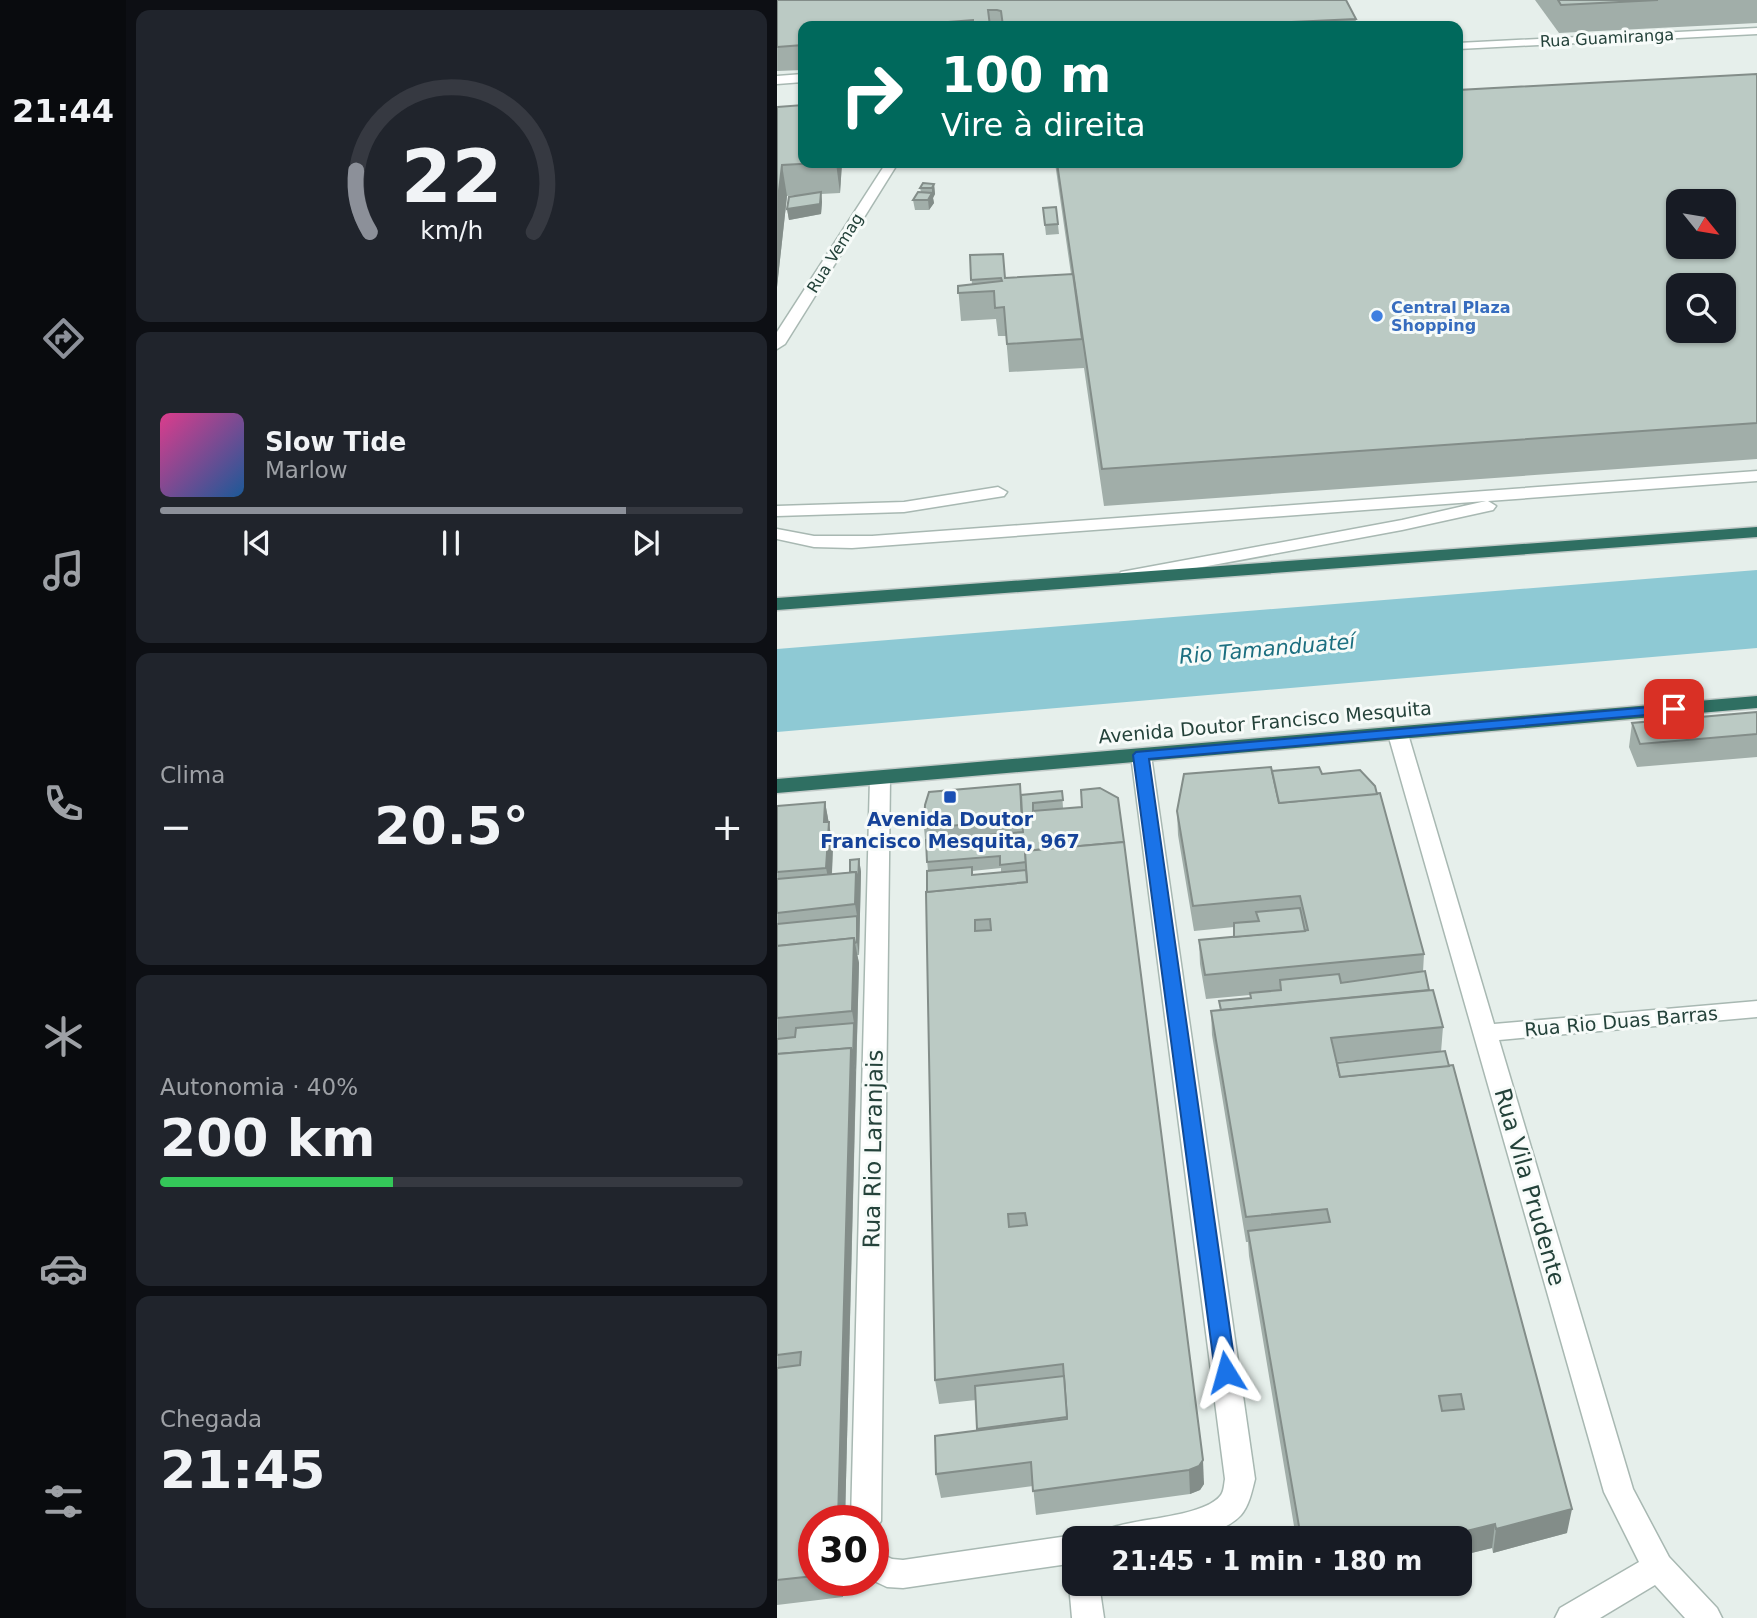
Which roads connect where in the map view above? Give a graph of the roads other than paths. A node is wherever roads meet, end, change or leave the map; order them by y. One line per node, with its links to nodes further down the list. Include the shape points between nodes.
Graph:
1 (1757, 31): 2 (street, Rua Guamiranga)
2 (1463, 46)
3 (798, 78): 4 (street)
4 (777, 80)
5 (889, 168): 6 (street, Rua Vemag)
6 (777, 344)
7 (1757, 476): 8 (street)
8 (1554, 491): 12 (street, via 929,537 822,541); 13 (street, via 1402,525)
9 (998, 492): 10 (street, via 904,507)
10 (777, 511)
11 (1757, 532): 13 (highway)
12 (777, 534)
13 (1081, 584): 14 (highway)
14 (777, 604)
15 (1757, 702): 16 (highway, Avenida Doutor Francisco Mesquita)
16 (1398, 734): 17 (highway, Avenida Doutor Francisco Mesquita); 21 (street, Rua Vila Prudente)
17 (1141, 755): 18 (highway, Avenida Doutor Francisco Mesquita); 23 (street, via 1240,1479 1229,1507 1212,1517)
18 (880, 778): 19 (highway, Avenida Doutor Francisco Mesquita); 22 (street, Rua Rio Laranjais)
19 (777, 786)
20 (1757, 1009): 21 (street, Rua Rio Duas Barras)
21 (1485, 1033): 25 (street, Rua Vila Prudente, via 1619,1492)
22 (866, 1505)
23 (1173, 1526)
24 (1062, 1551): 26 (street)
25 (1658, 1567): 29 (street); 30 (street, Rua Vila Prudente)
26 (889, 1573)
27 (1085, 1596): 28 (street)
28 (1088, 1618)
29 (1571, 1618)
30 (1706, 1618)

